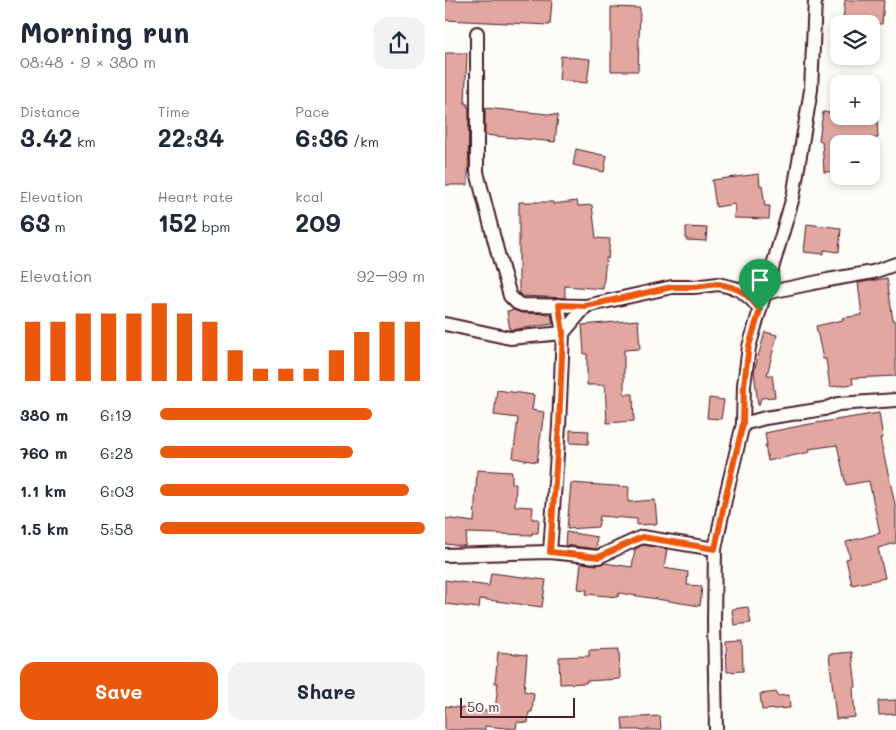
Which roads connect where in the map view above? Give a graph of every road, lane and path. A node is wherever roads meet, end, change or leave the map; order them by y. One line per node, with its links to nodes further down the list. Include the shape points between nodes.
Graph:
1 (815, 0): 4 (street, via 811,90 793,197)
2 (477, 33): 5 (street, via 477,172 510,296 522,305)
3 (896, 264): 4 (street, via 873,272)
4 (765, 293): 7 (street)
5 (559, 305): 6 (street); 9 (street)
6 (586, 306): 7 (street, via 672,287 718,284 739,289); 9 (street)
7 (760, 310): 11 (street, via 749,346)
8 (445, 324): 9 (street, via 510,338)
9 (563, 333): 13 (street)
10 (896, 400): 11 (street, via 838,404)
11 (743, 424): 12 (street)
12 (715, 549): 13 (street, via 642,537 599,557); 15 (street)
13 (550, 552): 14 (street)
14 (445, 555)
15 (716, 730)

